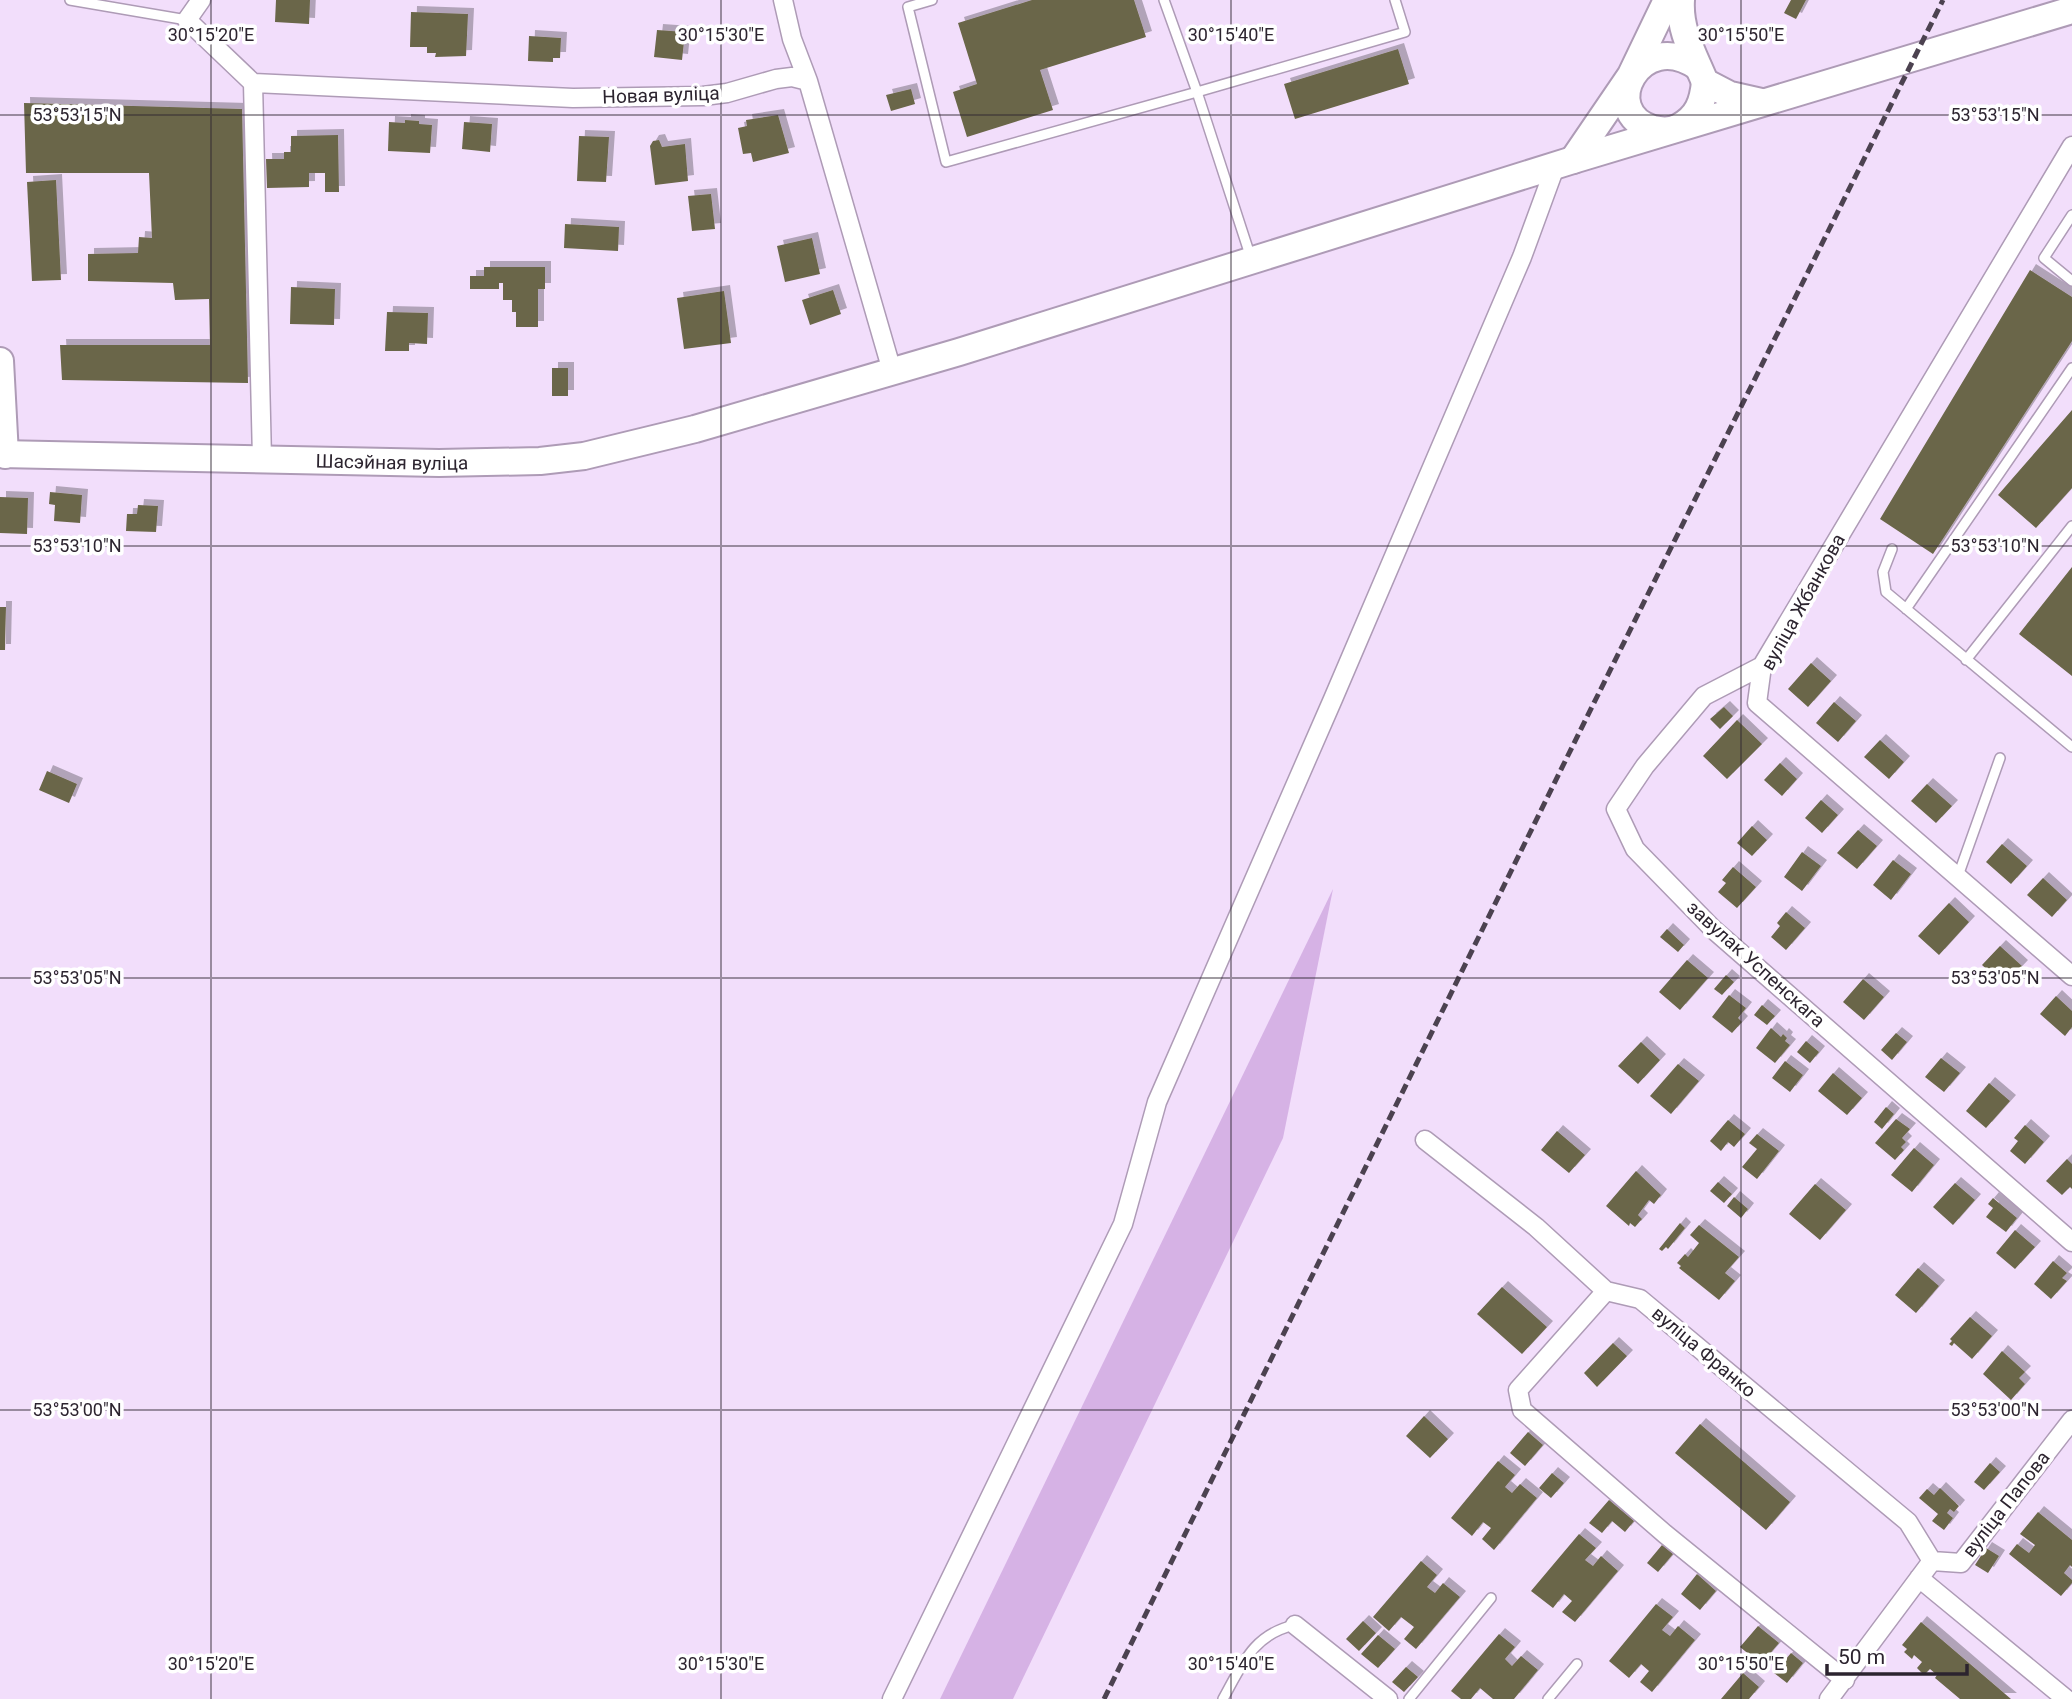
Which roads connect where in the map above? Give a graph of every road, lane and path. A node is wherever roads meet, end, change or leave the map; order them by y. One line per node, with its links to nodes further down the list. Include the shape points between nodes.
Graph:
1 (70, 0): 10 (lane)
2 (201, 0): 10 (street)
3 (783, 0): 13 (street)
4 (932, 0): 15 (lane, via 908,7 946,162)
5 (1164, 0): 15 (lane)
6 (1395, 0): 15 (lane, via 1405,32)
7 (1667, 0): 11 (main road)
8 (1681, 0): 12 (main road, via 1685,36)
9 (2072, 10): 16 (main road, Шасэйная вуліца)
10 (187, 20): 14 (street)
11 (1632, 75): 12 (main road, via 1659,57 1677,57); 17 (main road, via 1627,91 1632,112 1649,128); 19 (main road)
12 (1701, 75): 16 (main road, via 1730,95); 17 (main road, via 1703,97 1696,113)
13 (808, 81): 14 (street, Новая вуліца, via 776,79 703,96 573,98); 25 (street)
14 (253, 83): 27 (street)
15 (1197, 92): 21 (lane)
16 (1763, 102): 17 (main road, Шасэйная вуліца)
17 (1673, 130): 19 (main road, Шасэйная вуліца)
18 (2072, 146): 32 (street, вуліца Жбанкова)
19 (1564, 164): 21 (main road, Шасэйная вуліца); 47 (street, via 1157,1102 1123,1224)
20 (2072, 215): 22 (lane, via 2044,258)
21 (1252, 260): 25 (main road, Шасэйная вуліца)
22 (2072, 281)
23 (0, 361): 26 (main road)
24 (2072, 368): 30 (lane)
25 (892, 371): 27 (main road, Шасэйная вуліца, via 695,429 584,456 540,461 342,463)
26 (3, 455): 27 (main road, Шасэйная вуліца)
27 (262, 459)
28 (2072, 526): 31 (lane)
29 (1892, 548): 30 (lane, via 1882,572 1886,592)
30 (1906, 609): 31 (lane)
31 (1966, 660): 33 (lane)
32 (1762, 666): 35 (street, вуліца Жбанкова, via 1758,703); 38 (street, завулак Успенскага, via 1704,696 1645,766 1616,809 1635,849 1714,930)
33 (2072, 747)
34 (2000, 758): 35 (lane)
35 (1957, 878): 36 (street, вуліца Жбанкова)
36 (2072, 976)
37 (1425, 1140): 39 (street, вуліца Франко, via 1536,1227)
38 (2072, 1242)
39 (1606, 1291): 41 (street, вуліца Франко, via 1640,1299 1908,1522); 46 (street, via 1518,1390 1522,1410)
40 (2072, 1420): 41 (street, вуліца Папова, via 1961,1563)
41 (1932, 1561): 42 (street, вуліца Папова)
42 (1919, 1578): 46 (street, вуліца Папова); 53 (street)
43 (1491, 1598): 50 (lane)
44 (1295, 1625): 48 (lane, via 1278,1628 1251,1649); 49 (street)
45 (1577, 1664): 51 (lane)
46 (1844, 1680): 52 (street, вуліца Папова)
47 (892, 1699)
48 (1223, 1699)
49 (1388, 1699)
50 (1409, 1699)
51 (1548, 1699)
52 (1829, 1699)
53 (2066, 1699)

